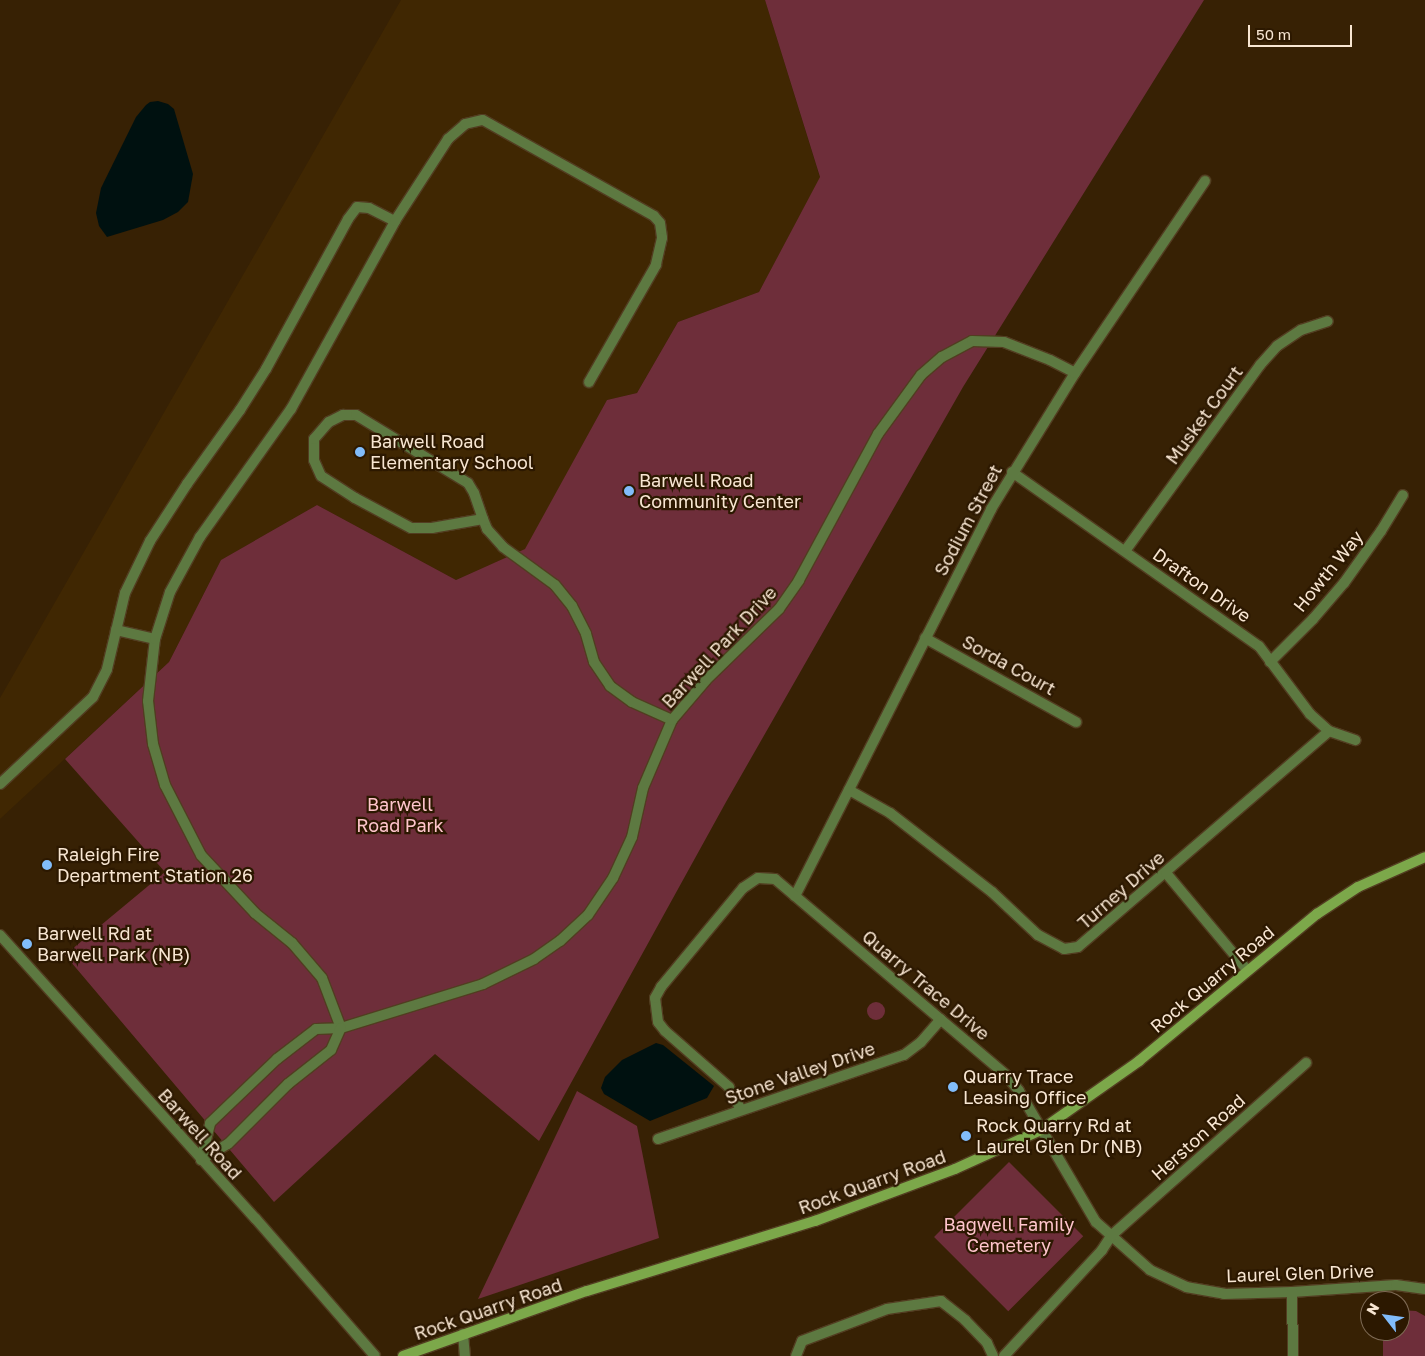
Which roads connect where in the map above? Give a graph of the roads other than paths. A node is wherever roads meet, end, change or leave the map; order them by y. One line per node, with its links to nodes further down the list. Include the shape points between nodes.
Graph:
1 (1205, 180): 4 (street, Sodium Street)
2 (395, 222): 5 (street, via 452,135 465,124 483,120 654,216 660,223 662,238 656,264); 10 (street, via 369,208 356,207 266,369 150,542 125,593); 12 (street, via 291,409 200,536 170,592)
3 (1328, 321): 9 (street, Musket Court, via 1301,330 1277,346 1260,364)
4 (1075, 373): 6 (street, Sodium Street); 14 (street, Barwell Park Drive, via 1004,342 972,341 921,375 878,434 799,580 779,609 706,680)
5 (589, 382)
6 (1012, 472): 9 (street, Drafton Drive); 11 (street, Sodium Street)
7 (1403, 495): 13 (street, Howth Way, via 1344,583)
8 (483, 519): 8 (street, via 468,482 356,415 343,415 329,422 314,439 314,460 321,476 411,528 432,528); 14 (street, via 486,529 503,547 555,585 572,606 586,634 594,662 610,686 632,702)
9 (1125, 551): 13 (street, Drafton Drive, via 1259,646)
10 (116, 630): 12 (street); 18 (street, via 107,669 93,697)
11 (925, 638): 15 (street, Sorda Court); 19 (street, Sodium Street)
12 (155, 639): 26 (street, via 148,701 153,744 165,785 200,855 255,913 292,943 322,978)
13 (1270, 662): 16 (street, Drafton Drive, via 1310,714)
14 (672, 720): 26 (street, Barwell Park Drive, via 643,788 632,837 613,878 588,915 534,959 483,984)
15 (1076, 722)
16 (1329, 731): 17 (street, Drafton Drive); 21 (street, Turney Drive)
17 (1355, 740)
18 (0, 784)
19 (849, 790): 21 (street, Turney Drive, via 890,813 992,892 1038,935 1064,949 1078,947 1088,940); 22 (street, Sodium Street)
20 (1425, 857): 24 (main road, Rock Quarry Road, via 1358,887 1317,914)
21 (1166, 873): 24 (street)
22 (795, 896): 25 (street, Quarry Trace Drive); 28 (street, Quarry Trace Drive, via 775,879 758,878 743,888 660,987 655,998 658,1022 729,1087)
23 (0, 935): 31 (street, Barwell Road)
24 (1247, 970): 29 (main road, Rock Quarry Road, via 1139,1061)
25 (941, 1020): 28 (street, Stone Valley Drive, via 904,1055); 29 (street, Quarry Trace Drive, via 1007,1076)
26 (341, 1028): 31 (street, via 331,1050 288,1084 228,1144); 31 (street, Barwell Park Drive, via 316,1029 276,1059 210,1123)
27 (1306, 1063): 32 (street, Herston Road)
28 (741, 1110): 30 (street, Stone Valley Drive)
29 (1041, 1130): 32 (street, Laurel Glen Drive, via 1096,1222); 35 (main road, Rock Quarry Road, via 955,1169 815,1221 587,1291)
30 (658, 1139)
31 (201, 1160): 36 (street, Barwell Road)
32 (1111, 1236): 34 (street, Laurel Glen Drive, via 1150,1270 1186,1287 1224,1294); 41 (street, Herston Road, via 1102,1250)
33 (1425, 1289): 34 (street, Laurel Glen Drive, via 1396,1285)
34 (1292, 1292): 42 (street)
35 (463, 1334): 37 (main road, Rock Quarry Road); 38 (street)
36 (375, 1356)
37 (403, 1356)
38 (465, 1356)
39 (796, 1356): 40 (street, via 802,1341 887,1309 941,1301 987,1343)
40 (993, 1356)
41 (1004, 1356)
42 (1293, 1356)

